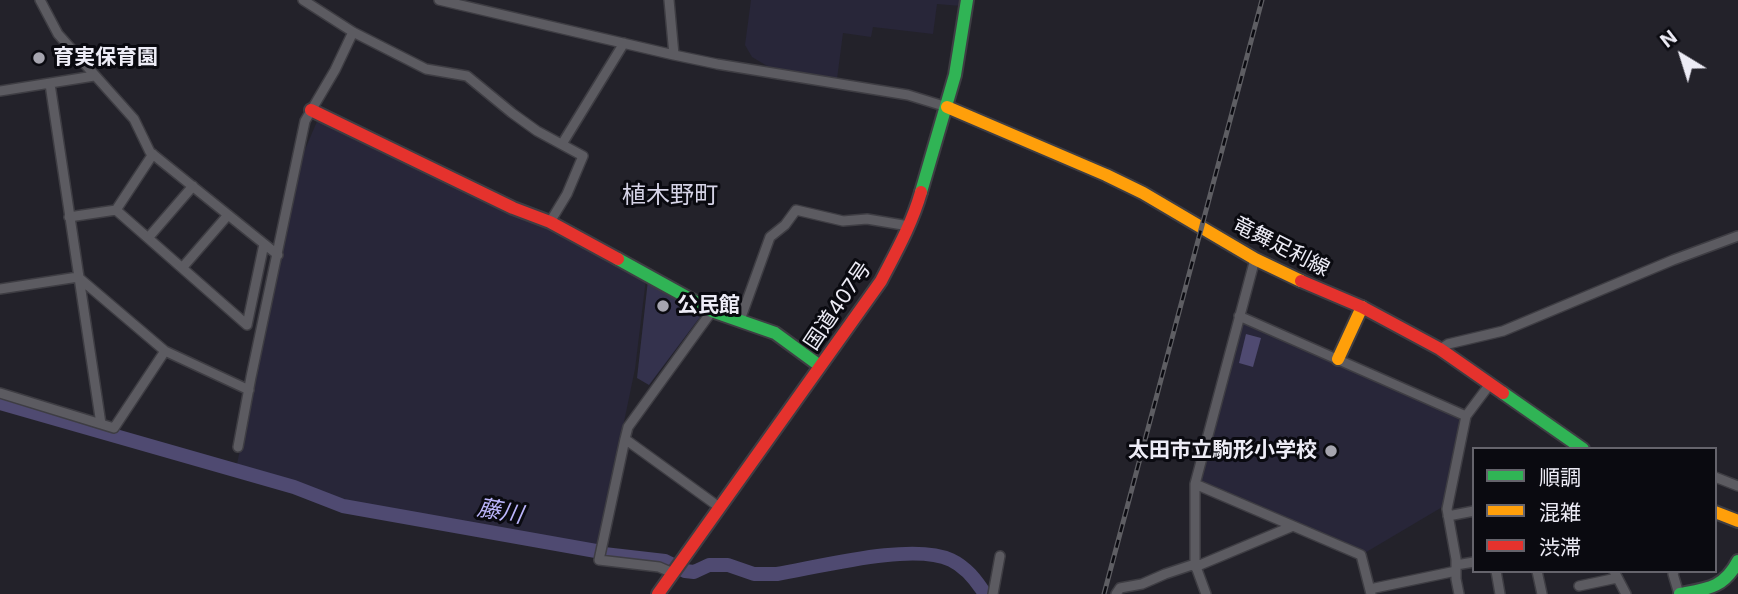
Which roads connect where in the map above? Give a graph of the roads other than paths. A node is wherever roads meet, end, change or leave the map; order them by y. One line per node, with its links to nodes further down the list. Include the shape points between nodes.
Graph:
1 (40, 0): 9 (street, via 58,34)
2 (303, 0): 6 (street)
3 (439, 0): 7 (street)
4 (669, 0): 8 (street)
5 (967, 0): 12 (main road, 国道407号)
6 (353, 33): 13 (street); 14 (street, via 426,69 467,76 537,131)
7 (624, 43): 8 (street); 14 (street)
8 (674, 55): 12 (street, via 908,95)
9 (94, 76): 10 (street); 15 (street, via 134,119)
10 (50, 84): 11 (street); 19 (street)
11 (0, 91)
12 (947, 107): 21 (main road, 国道407号); 26 (main road, 竜舞足利線, via 1143,193)
13 (311, 110): 20 (main road); 25 (street)
14 (562, 144): 20 (street, via 583,156)
15 (153, 154): 16 (street); 17 (street)
16 (192, 186): 18 (street); 23 (street)
17 (116, 210): 19 (street); 23 (street)
18 (228, 215): 24 (street); 27 (street)
19 (69, 217): 28 (street)
20 (550, 222): 31 (main road)
21 (909, 226): 33 (street, via 867,219 843,221 796,209 770,237); 37 (main road, 国道407号, via 881,281)
22 (1738, 236): 34 (street, via 1503,331)
23 (148, 238): 27 (street)
24 (264, 244): 25 (street); 27 (street, via 247,325)
25 (278, 256): 39 (street)
26 (1255, 259): 30 (main road, 竜舞足利線); 32 (street)
27 (182, 268)
28 (78, 277): 29 (street); 35 (street); 42 (street)
29 (0, 289)
30 (1363, 307): 34 (main road, 竜舞足利線); 36 (main road)
31 (712, 311): 33 (main road); 43 (street, via 628,427)
32 (1240, 316): 36 (street); 47 (street)
33 (740, 320): 37 (main road, via 775,333)
34 (1440, 349): 38 (main road, 竜舞足利線)
35 (165, 351): 39 (street); 42 (street, via 114,428)
36 (1338, 359): 41 (street)
37 (820, 366): 49 (main road, 国道407号)
38 (1490, 384): 41 (street); 45 (main road, 竜舞足利線)
39 (249, 390): 44 (street)
40 (0, 393): 42 (street)
41 (1466, 416): 52 (street)
42 (101, 424)
43 (625, 439): 49 (street); 60 (street, via 599,560)
44 (238, 447)
45 (1580, 447)
46 (1717, 478): 48 (street)
47 (1195, 484): 54 (street); 58 (street)
48 (1738, 486)
49 (719, 507): 60 (main road, 国道407号)
50 (1472, 511): 52 (street)
51 (1717, 513): 53 (main road)
52 (1448, 516): 59 (street)
53 (1738, 521)
54 (1293, 526): 58 (street); 66 (street, via 1361,555)
55 (1000, 556): 68 (street)
56 (1738, 561): 75 (main road, via 1720,585)
57 (1472, 563): 59 (street)
58 (1195, 565): 69 (street, via 1120,588); 70 (street)
59 (1456, 568): 66 (street); 71 (street)
60 (673, 573): 67 (main road, 国道407号)
61 (1496, 573): 72 (street)
62 (1537, 573): 73 (street)
63 (1673, 573): 75 (street)
64 (1616, 574): 65 (street); 74 (street)
65 (1579, 586)
66 (1370, 592)
67 (657, 594)
68 (993, 594)
69 (1116, 594)
70 (1206, 594)
71 (1459, 594)
72 (1500, 594)
73 (1542, 594)
74 (1626, 594)
75 (1682, 594)

